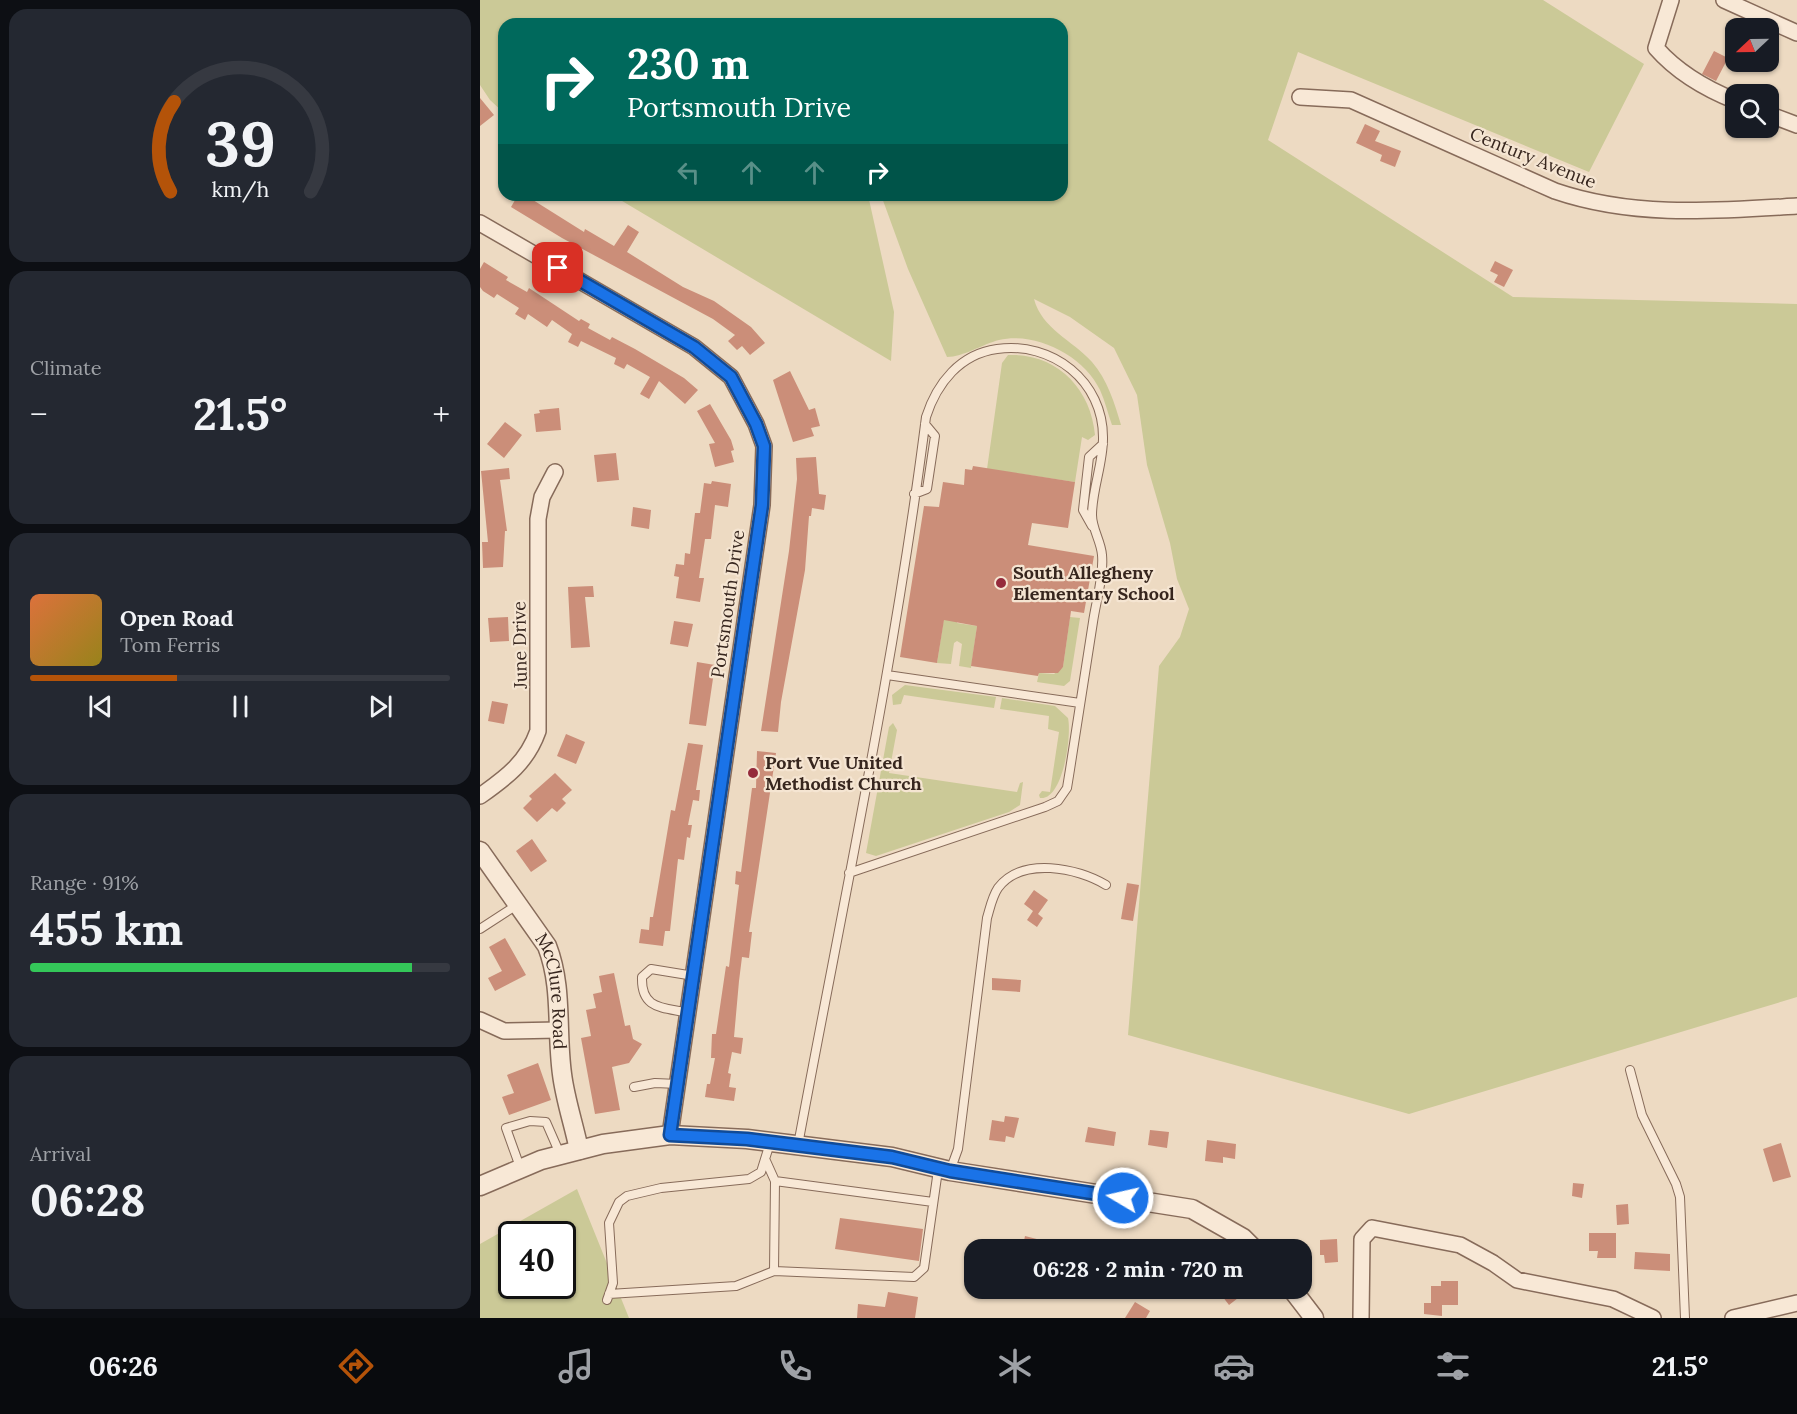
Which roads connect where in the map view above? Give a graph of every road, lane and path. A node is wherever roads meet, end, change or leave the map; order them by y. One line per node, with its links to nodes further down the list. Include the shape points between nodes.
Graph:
1 (1671, 0): 4 (street, via 1656,48 1677,68)
2 (1724, 0): 3 (street)
3 (1797, 33)
4 (1725, 96)
5 (1300, 97): 8 (street, Century Avenue, via 1351,100 1587,202 1662,210)
6 (1779, 118): 7 (street)
7 (1797, 125)
8 (1797, 206)
9 (480, 223): 21 (street, Portsmouth Drive, via 714,362 731,377 764,446 762,505)
10 (1103, 444): 12 (lane, via 1092,516); 12 (lane, via 1089,457 1083,510); 13 (lane, via 1101,416 1083,379 1063,361 1037,350 988,350 943,380 925,424)
11 (555, 472): 15 (street, June Drive, via 542,497 538,519 538,730 525,759)
12 (1100, 540): 14 (lane, via 1103,556)
13 (887, 675): 14 (lane); 17 (lane)
14 (1080, 703): 17 (lane, via 1067,788 1058,801)
15 (480, 796)
16 (480, 851): 19 (street, McClure Road)
17 (849, 873): 30 (lane)
18 (1106, 885): 35 (lane, via 1093,877 1041,868 1009,879 993,896 958,1149)
19 (518, 904): 20 (lane); 24 (street, McClure Road, via 547,946 554,964)
20 (480, 929)
21 (694, 976): 22 (street, Portsmouth Drive); 22 (lane, via 651,969 642,977 645,999 651,1005)
22 (689, 1013): 26 (street, Portsmouth Drive)
23 (480, 1020): 24 (street, via 504,1031)
24 (558, 1030): 31 (street, McClure Road, via 562,1075)
25 (1629, 1070): 46 (lane, via 1642,1115 1680,1197)
26 (678, 1084): 27 (lane); 28 (street, Portsmouth Drive)
27 (634, 1087)
28 (670, 1135): 29 (street); 31 (street)
29 (770, 1142): 30 (street); 33 (lane)
30 (798, 1145): 35 (street, via 892,1157)
31 (579, 1150): 32 (street)
32 (560, 1155): 34 (street); 34 (lane, via 546,1122 530,1121 506,1128)
33 (766, 1161): 36 (lane); 40 (lane, via 761,1172 749,1179 661,1188 627,1196 619,1202 609,1223 614,1283 608,1297 736,1286)
34 (520, 1168): 37 (street)
35 (944, 1169): 38 (lane); 39 (street, via 1192,1209)
36 (775, 1181): 38 (lane); 40 (lane)
37 (480, 1186)
38 (933, 1202): 40 (lane, via 924,1268 914,1277)
39 (1244, 1239)
40 (774, 1271)
41 (1299, 1299): 43 (street)
42 (1797, 1303): 47 (street)
43 (1314, 1318)
44 (1361, 1318): 45 (street, via 1362,1239 1372,1228 1460,1245 1517,1280 1613,1299)
45 (1653, 1318)
46 (1685, 1318)
47 (1733, 1318)

